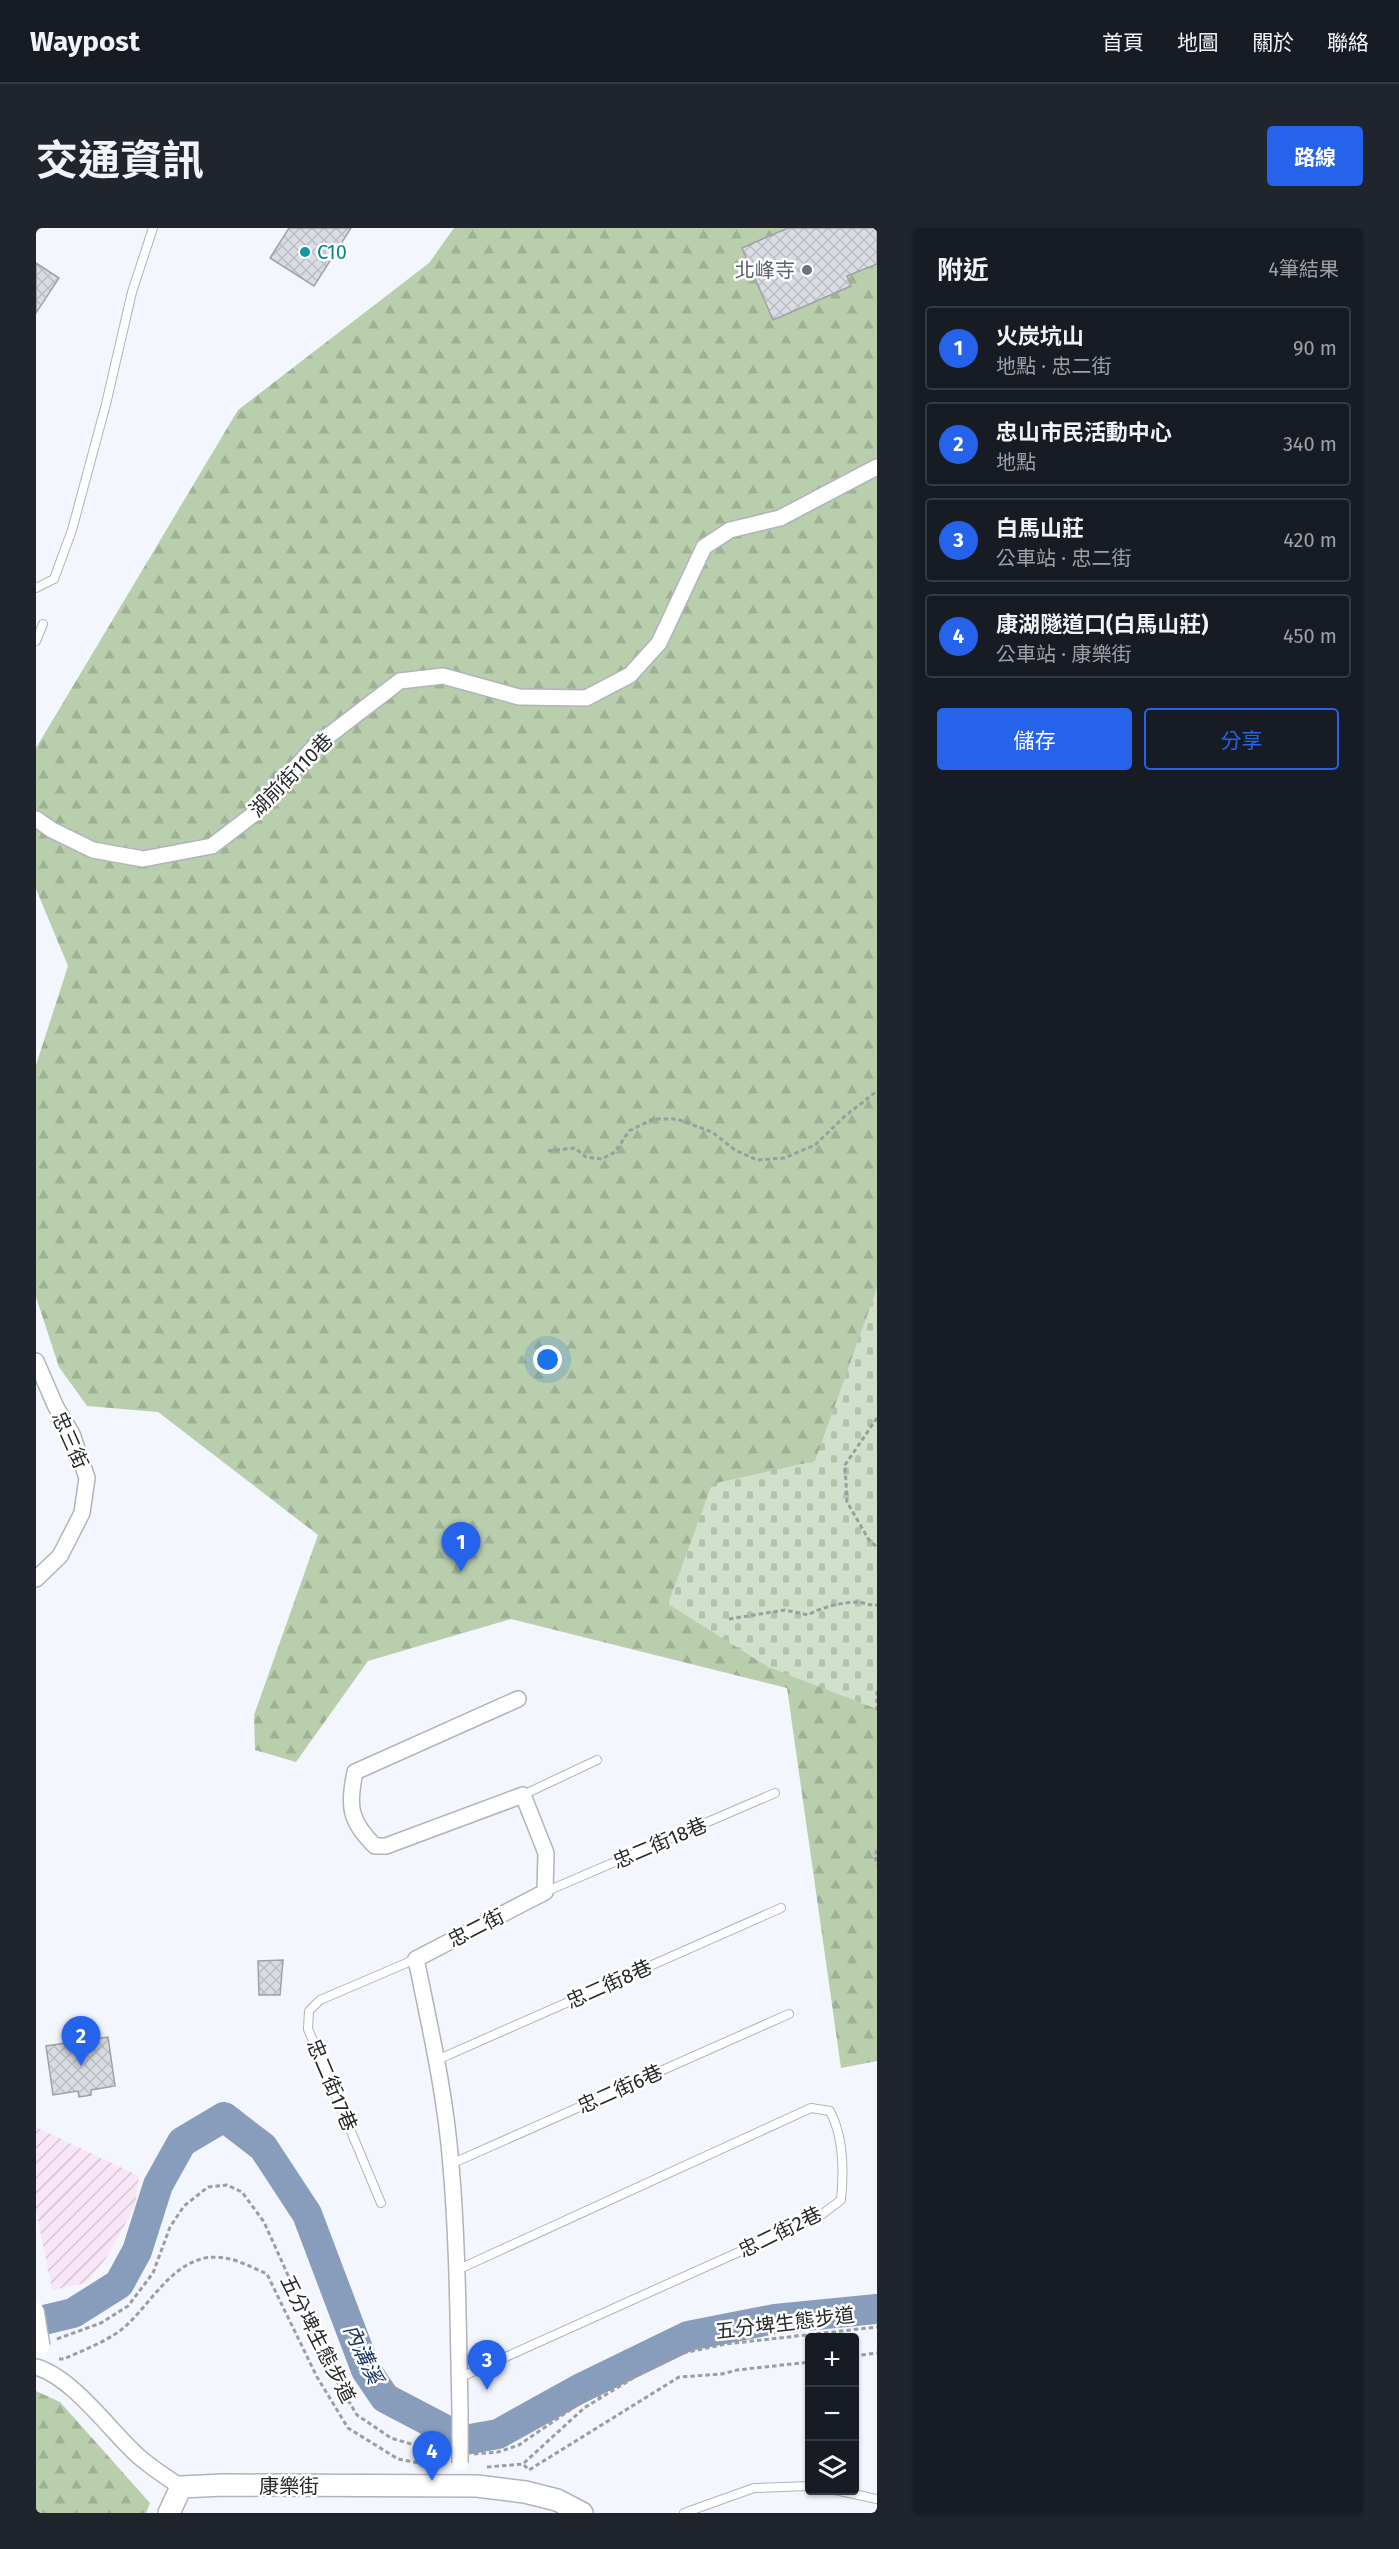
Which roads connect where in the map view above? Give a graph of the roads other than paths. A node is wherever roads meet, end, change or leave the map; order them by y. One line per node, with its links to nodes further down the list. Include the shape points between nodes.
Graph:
1 (151, 229): 3 (lane, via 72,530 54,579)
2 (877, 467): 6 (street, 湖前街110巷, via 780,518 730,530 704,547 660,643 630,675 586,698 519,697 443,676 400,681 315,746 255,813 212,846 143,859 93,850)
3 (36, 588)
4 (43, 624): 5 (lane)
5 (36, 641)
6 (36, 819)
7 (36, 1361): 8 (street, 忠三街, via 72,1434 87,1478 82,1514 60,1557)
8 (36, 1579)
9 (518, 1699): 12 (street, via 355,1772 349,1799 354,1820 365,1836 375,1846 386,1846)
10 (597, 1760): 12 (lane)
11 (776, 1793): 13 (lane, 忠二街18巷)
12 (522, 1795): 13 (street, via 546,1853)
13 (545, 1892): 15 (street, 忠二街)
14 (781, 1908): 17 (lane, 忠二街8巷)
15 (416, 1959): 17 (street); 19 (lane, 忠二街17巷, via 320,2000 309,2012 308,2029)
16 (789, 2014): 18 (lane, 忠二街6巷)
17 (437, 2060): 18 (street)
18 (451, 2164): 20 (street)
19 (381, 2203)
20 (457, 2270): 23 (street); 23 (lane, 忠二街2巷, via 811,2108 830,2111 837,2125 843,2172 841,2200 821,2215)
21 (36, 2310): 22 (street, bridge)
22 (44, 2356): 26 (street, via 137,2455)
23 (459, 2378): 24 (street, bridge)
24 (462, 2468): 26 (street, 康樂街); 30 (street, 康樂街, via 557,2500)
25 (805, 2486): 31 (lane, via 754,2488)
26 (181, 2487): 29 (street)
27 (858, 2495): 28 (lane)
28 (877, 2499)
29 (169, 2513)
30 (582, 2513)
31 (684, 2513)

